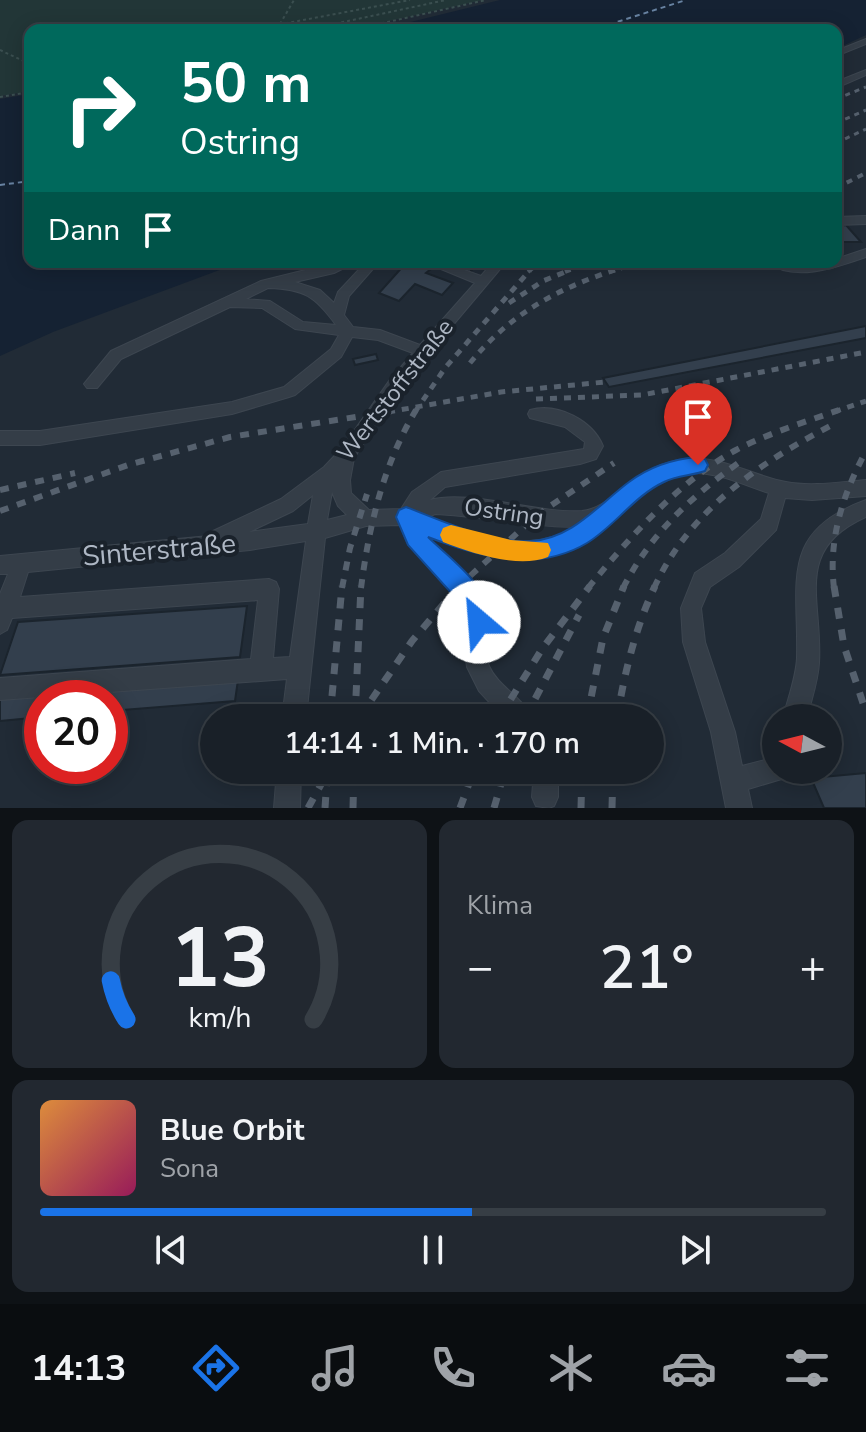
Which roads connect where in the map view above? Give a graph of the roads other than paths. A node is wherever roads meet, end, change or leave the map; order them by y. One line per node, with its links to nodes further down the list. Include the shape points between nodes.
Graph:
1 (866, 41): 2 (street)
2 (842, 51)
3 (866, 72): 4 (street)
4 (842, 82)
5 (866, 220): 6 (street)
6 (842, 221)
7 (866, 253): 8 (street)
8 (842, 259)
9 (334, 268): 14 (street)
10 (368, 268): 16 (street, via 343,295)
11 (446, 268): 13 (street)
12 (494, 268): 13 (street, Wertstoffstraße)
13 (482, 281): 18 (street, Wertstoffstraße)
14 (266, 284): 15 (street); 16 (street, via 308,288)
15 (226, 304): 17 (street, via 265,304 300,326); 19 (street, via 116,355)
16 (337, 315): 17 (street)
17 (348, 331): 18 (street, via 380,335); 21 (street, via 336,353 289,391 232,408 40,438)
18 (421, 351): 22 (street, Wertstoffstraße)
19 (92, 384)
20 (536, 414): 28 (street, via 586,431 595,446 590,454 441,480 418,498)
21 (0, 438)
22 (348, 453): 23 (street, Wertstoffstraße); 29 (street, via 341,495)
23 (331, 471): 30 (street, Wertstoffstraße, via 320,502); 31 (street, via 269,516)
24 (779, 488): 25 (street, Ostring); 27 (street, Ostring, via 712,466 681,467 646,481); 42 (street, via 769,524 702,580 691,608 694,642)
25 (866, 488)
26 (866, 508): 40 (street, via 820,534 804,574 808,661)
27 (603, 514): 28 (street, Ostring, via 551,519 447,505); 28 (street, Ostring, via 580,536 528,552 482,544)
28 (406, 517): 29 (street, Ostring); 39 (street, via 415,538 475,602 480,672)
29 (366, 518): 30 (street, Ostring)
30 (318, 531): 31 (street, Sinterstraße); 35 (street, Wertstoffstraße)
31 (198, 546): 32 (street, Sinterstraße)
32 (22, 561): 33 (street, Sinterstraße); 34 (street)
33 (0, 565)
34 (2, 616): 36 (street, via 269,589)
35 (299, 667): 36 (street); 38 (street, Wertstoffstraße)
36 (261, 668): 37 (street)
37 (0, 689)
38 (295, 704)
39 (508, 704)
40 (798, 704)
41 (762, 773): 42 (street)
42 (734, 781): 47 (street)
43 (288, 784): 46 (street)
44 (545, 784): 45 (street)
45 (545, 797)
46 (287, 808)
47 (739, 808)

